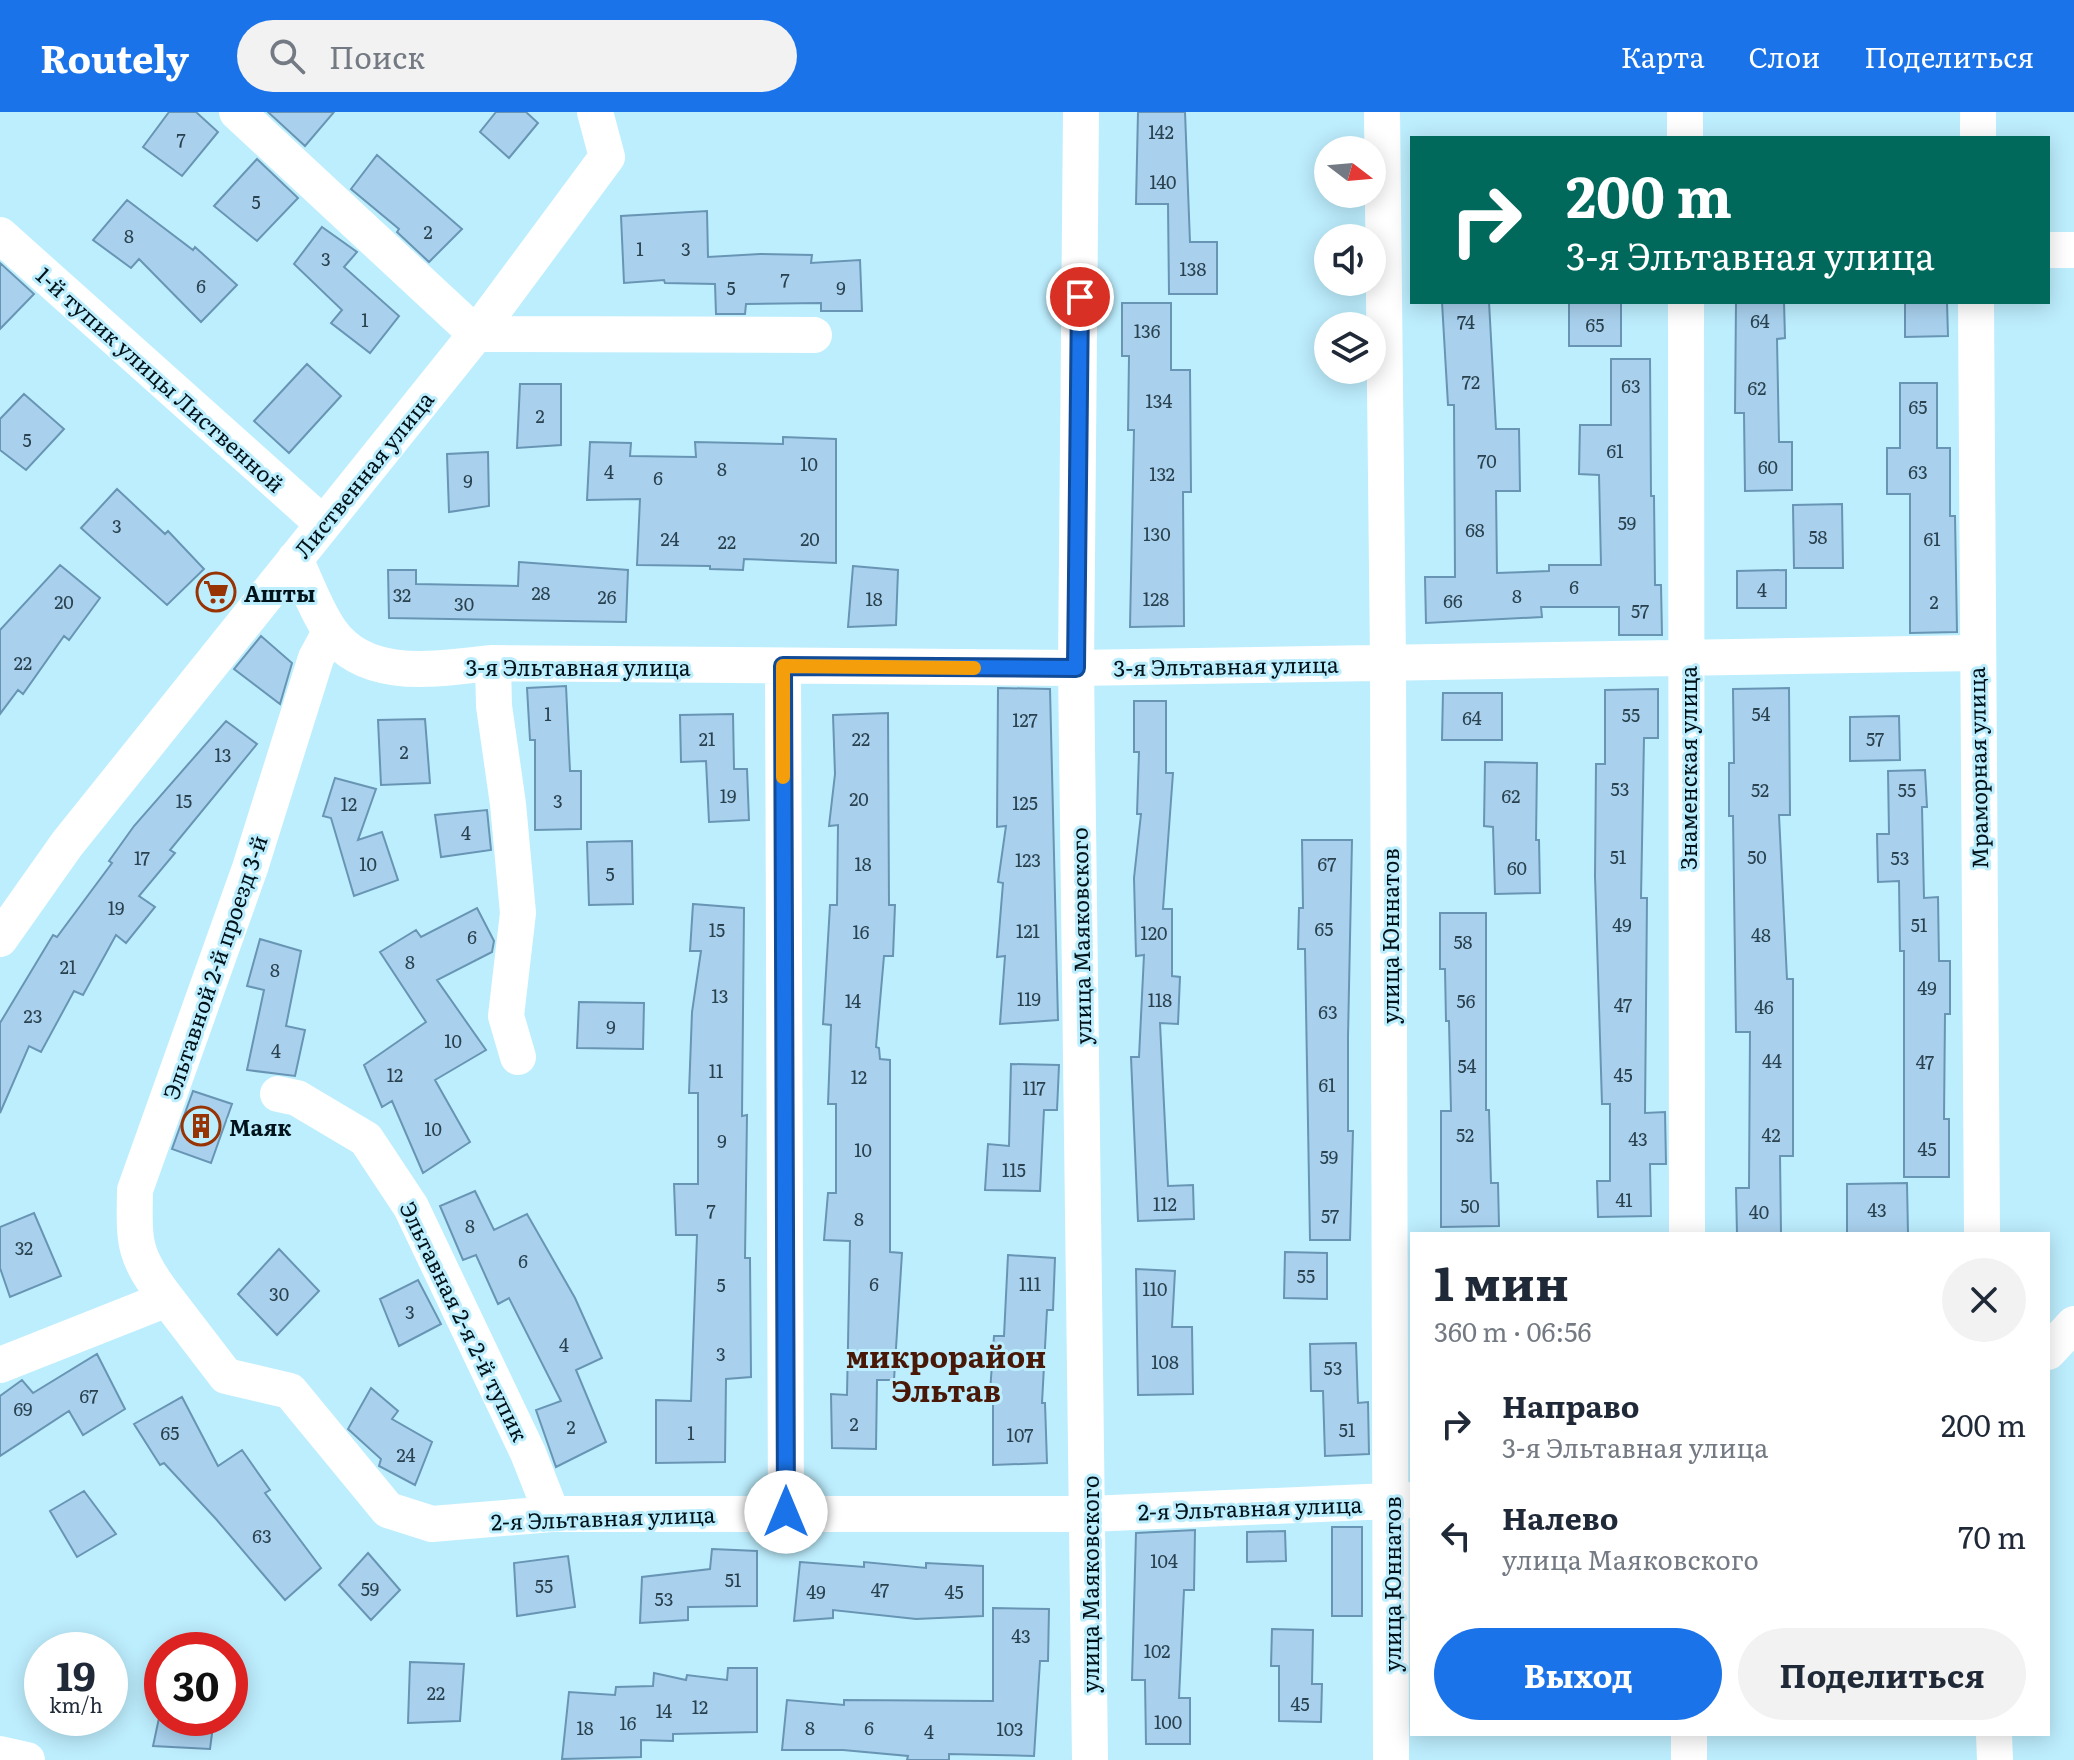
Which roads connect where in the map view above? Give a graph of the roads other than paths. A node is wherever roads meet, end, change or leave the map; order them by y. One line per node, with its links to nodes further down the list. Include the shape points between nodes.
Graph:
1 (237, 112): 14 (street)
2 (595, 112): 14 (street, Лиственная улица, via 607,157)
3 (1081, 112): 24 (street, улица Маяковского)
4 (1382, 112): 21 (street, улица Юннатов)
5 (1685, 112): 7 (street)
6 (1978, 112): 8 (street)
7 (1685, 136)
8 (1978, 136)
9 (0, 235): 16 (street, 1-й тупик улицы Лиственной)
10 (2050, 250): 11 (street)
11 (2074, 250)
12 (1686, 304): 20 (street, Знаменская улица)
13 (1976, 304): 19 (street, Мраморная улица)
14 (476, 334): 15 (street); 16 (street, Лиственная улица)
15 (814, 335)
16 (322, 523): 17 (street, Лиственная улица)
17 (295, 559): 18 (street, 3-я Эльтавная улица); 25 (street, Лиственная улица, via 67,844)
18 (330, 632): 22 (street, 3-я Эльтавная улица, via 354,657 383,665 429,670); 30 (street, Эльтавной 2-й проезд 3-й, via 316,658 250,868 135,1190 134,1228 141,1265)
19 (1975, 653): 20 (street, 3-я Эльтавная улица); 29 (street, Мраморная улица)
20 (1687, 657): 21 (street, 3-я Эльтавная улица); 28 (street, Знаменская улица)
21 (1388, 661): 24 (street, 3-я Эльтавная улица); 34 (street, улица Юннатов)
22 (493, 663): 23 (street, 3-я Эльтавная улица); 26 (street, via 518,913 506,1016)
23 (783, 666): 24 (street, 3-я Эльтавная улица); 35 (street)
24 (1076, 668): 37 (street, улица Маяковского)
25 (0, 939)
26 (518, 1057)
27 (278, 1094): 36 (street, Эльтавная 2-я 2-й тупик, via 297,1098 366,1139 411,1207)
28 (1687, 1232)
29 (1982, 1232)
30 (167, 1299): 33 (street); 36 (street, 2-я Эльтавная улица, via 226,1376 290,1391 388,1510 432,1524)
31 (2074, 1324): 32 (street)
32 (2050, 1350)
33 (0, 1365)
34 (1401, 1500): 37 (street, 2-я Эльтавная улица); 43 (street, улица Юннатов)
35 (786, 1512): 36 (street, 2-я Эльтавная улица); 37 (street, 2-я Эльтавная улица)
36 (552, 1514)
37 (1089, 1514): 42 (street, улица Маяковского)
38 (1689, 1736): 44 (street)
39 (1994, 1736): 45 (street)
40 (0, 1754): 41 (street)
41 (27, 1760)
42 (1090, 1760)
43 (1391, 1760)
44 (1689, 1760)
45 (1995, 1760)

